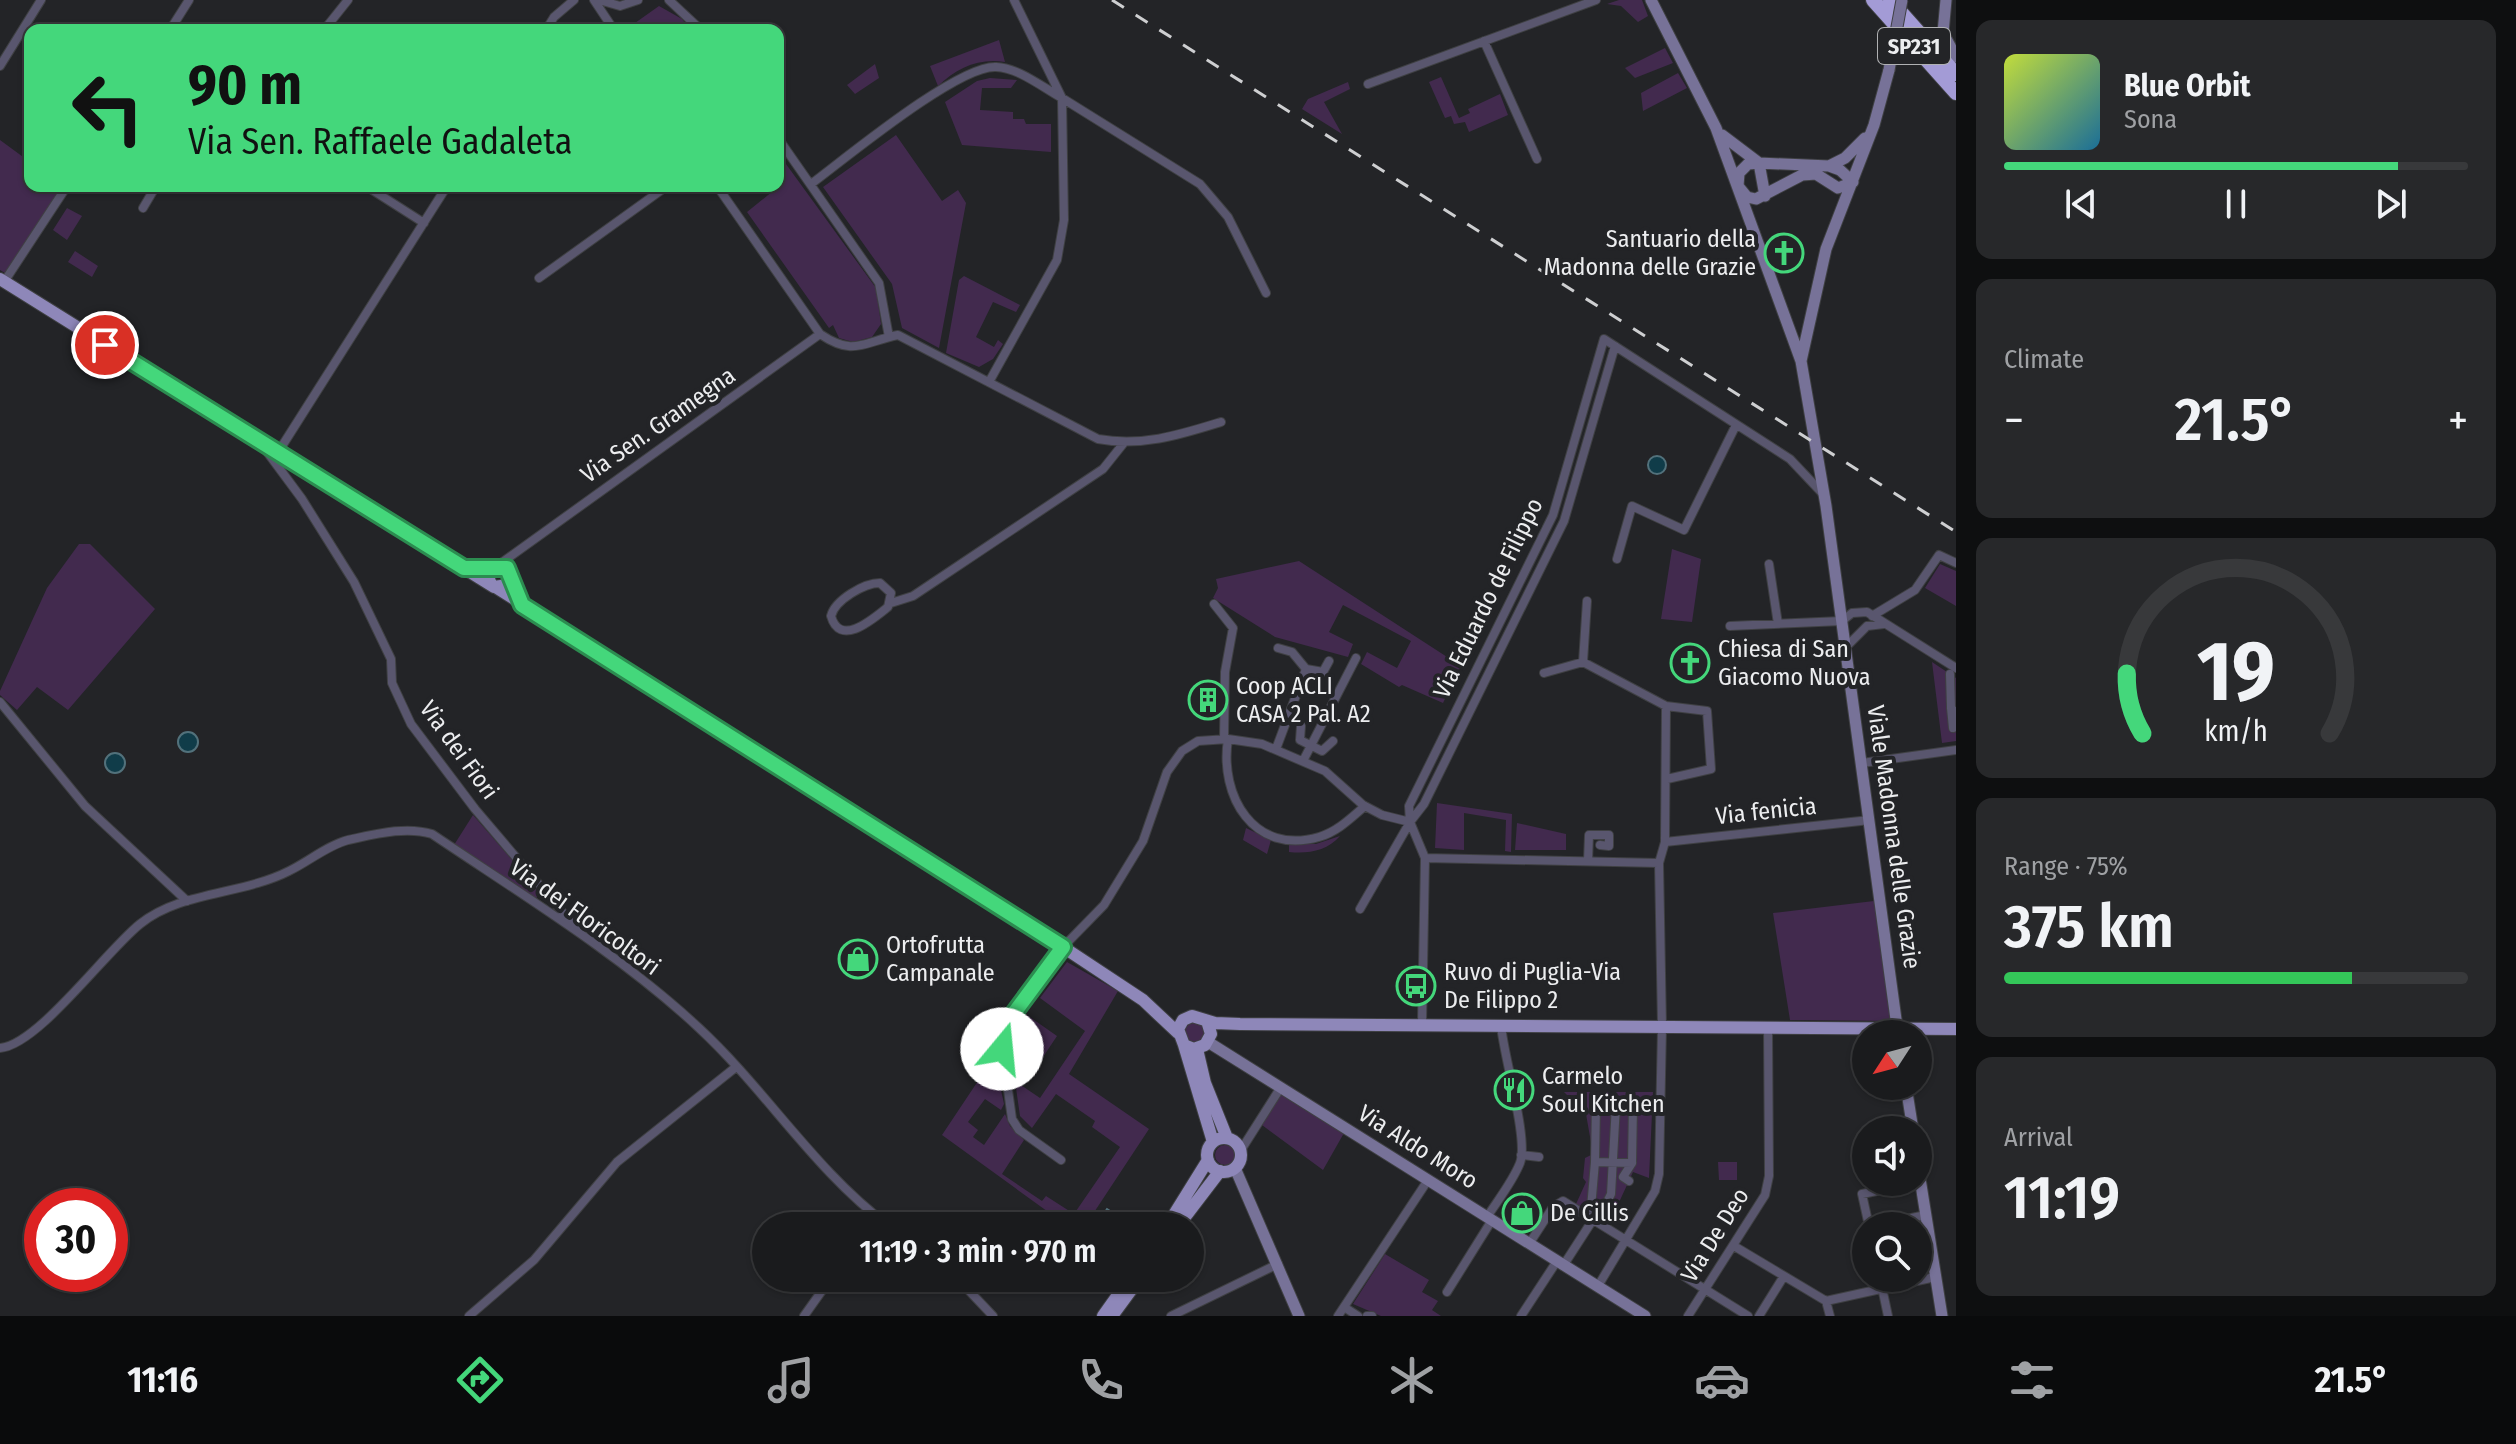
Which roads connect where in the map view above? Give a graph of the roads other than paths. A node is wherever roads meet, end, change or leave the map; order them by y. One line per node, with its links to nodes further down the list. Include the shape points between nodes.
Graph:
1 (41, 0): 15 (street)
2 (189, 0): 16 (street)
3 (348, 0): 17 (street)
4 (574, 0): 18 (street)
5 (596, 0): 6 (street, via 620,6); 19 (street)
6 (638, 0)
7 (669, 0): 20 (street)
8 (1014, 0): 28 (street)
9 (1596, 0): 22 (street)
10 (1651, 0): 30 (street)
11 (1873, 0): 27 (highway, SP231)
12 (1890, 0): 25 (highway, SP231)
13 (1902, 0): 29 (street, bridge)
14 (1946, 0): 23 (street, via 1943,33)
15 (26, 24)
16 (174, 24)
17 (329, 24)
18 (550, 24)
19 (610, 24)
20 (695, 24)
21 (24, 27): 24 (street)
22 (1484, 41): 26 (street); 32 (street)
23 (1956, 57)
24 (0, 66)
25 (1956, 74)
26 (1368, 84)
27 (1956, 93)
28 (1062, 98): 36 (street, via 1011,70 979,68); 49 (street, via 1200,184 1228,217); 54 (street, via 1064,220 1057,260)
29 (1874, 125): 34 (street, via 1859,147); 35 (street)
30 (1716, 128): 33 (street); 37 (street)
31 (784, 146): 36 (street)
32 (1537, 159)
33 (1759, 163): 34 (street); 37 (street, via 1743,167); 44 (street)
34 (1829, 166): 35 (street)
35 (1853, 182): 44 (street, via 1838,188 1816,174 1802,175); 53 (street, via 1826,249)
36 (811, 184): 51 (street, via 879,283)
37 (1738, 186): 44 (street, via 1747,197); 53 (street)
38 (63, 192): 48 (street)
39 (152, 192): 45 (street)
40 (375, 192): 46 (street)
41 (443, 192): 46 (street)
42 (659, 192): 47 (street)
43 (721, 192): 50 (street)
44 (1765, 196)
45 (143, 208)
46 (424, 223): 59 (street)
47 (539, 278)
48 (2, 280): 58 (main road)
49 (1266, 293)
50 (820, 334): 51 (street, via 839,347 863,347); 61 (street, Via Sen. Gramegna)
51 (889, 337): 54 (street, via 898,335)
52 (1615, 346): 56 (street); 104 (street, Via Eduardo de Filippo, via 1564,521 1439,775); 104 (street, Via Eduardo de Filippo, via 1604,339 1553,515 1409,806)
53 (1801, 361): 60 (street, Viale Madonna delle Grazie)
54 (989, 382): 57 (street, via 1098,439)
55 (1221, 422): 57 (street)
56 (1736, 425): 60 (street, via 1790,459); 62 (street, via 1684,530 1632,506)
57 (1123, 444): 71 (street, via 1103,469 913,596)
58 (261, 445): 59 (main road); 112 (street, Via dei Fiori, via 354,582 391,659 392,683 411,724 475,809)
59 (277, 454): 65 (main road)
60 (1824, 495): 69 (street, Viale Madonna delle Grazie)
61 (519, 549): 66 (street, Via Sen. Gramegna); 67 (street)
62 (1617, 559)
63 (1956, 563): 75 (street, via 1939,555 1915,590)
64 (1769, 564): 77 (street)
65 (464, 568): 66 (main road); 68 (main road)
66 (493, 568): 67 (main road, via 507,568); 68 (main road)
67 (511, 578): 68 (main road); 73 (main road)
68 (494, 586): 73 (main road)
69 (1839, 599): 74 (street); 76 (street, Viale Madonna delle Grazie)
70 (1587, 601): 85 (street)
71 (891, 603): 71 (street, via 889,589 871,584 834,607 832,622 838,630 854,631)
72 (1214, 604): 94 (street, via 1233,628 1225,672)
73 (522, 605): 113 (main road)
74 (1861, 611): 75 (street); 76 (street)
75 (1872, 616): 78 (street)
76 (1842, 623): 77 (street); 80 (street, via 1852,631); 81 (street, Viale Madonna delle Grazie)
77 (1778, 624): 79 (street)
78 (1884, 624): 80 (street); 87 (street)
79 (1730, 626)
80 (1864, 629): 81 (street)
81 (1846, 647): 100 (street, Viale Madonna delle Grazie)
82 (1278, 648): 86 (street, via 1292,652)
83 (1356, 658): 96 (street)
84 (1329, 661): 86 (street, via 1323,672)
85 (1583, 662): 88 (street); 90 (street)
86 (1306, 669): 97 (street)
87 (1953, 671): 91 (street)
88 (1544, 673)
89 (0, 702): 110 (street, via 85,806)
90 (1666, 706): 101 (street); 101 (street, via 1707,711 1711,769)
91 (1953, 710): 93 (street)
92 (1301, 726): 96 (street, via 1300,740)
93 (1953, 728)
94 (1226, 739): 97 (street); 102 (street, via 1229,792 1244,815 1268,834 1318,838); 113 (street, via 1198,741 1174,760 1127,870 1104,905)
95 (1333, 741): 96 (street, via 1322,751)
96 (1311, 746): 99 (street)
97 (1276, 749): 99 (street)
98 (1956, 750): 100 (street)
99 (1303, 761): 102 (street, via 1325,771)
100 (1862, 763): 103 (street, Viale Madonna delle Grazie)
101 (1667, 779): 105 (street)
102 (1365, 806): 104 (street)
103 (1870, 820): 105 (street, Via fenicia); 116 (street, Viale Madonna delle Grazie)
104 (1410, 822): 107 (street); 111 (street)
105 (1665, 842): 109 (street)
106 (1600, 845): 108 (street, via 1609,846 1609,835 1589,835)
107 (1425, 858): 108 (street); 119 (street)
108 (1588, 861): 109 (street)
109 (1659, 863): 121 (street)
110 (187, 901): 112 (street, Via dei Floricoltori, via 286,873 344,841 414,829 432,834); 128 (street, Via dei Floricoltori, via 143,921 47,1018 13,1046)
111 (1360, 909)
112 (585, 937): 129 (street, Via dei Floricoltori, via 698,1027)
113 (1063, 947): 114 (main road); 137 (street, via 1000,1032 1012,1119)
114 (1143, 1000): 115 (main road); 126 (main road)
115 (1187, 1018): 117 (main road); 126 (main road)
116 (1896, 1020)
117 (1207, 1021): 118 (main road); 127 (main road)
118 (1240, 1024): 119 (main road); 127 (main road)
119 (1422, 1024): 120 (main road)
120 (1501, 1025): 121 (main road); 135 (street)
121 (1662, 1027): 122 (main road); 151 (street, via 1659,1174)
122 (1768, 1028): 124 (main road); 153 (street, Via De Deo, via 1769,1176 1765,1195)
123 (1956, 1029): 125 (main road)
124 (1852, 1030)
125 (1932, 1030)
126 (1181, 1039): 127 (main road); 133 (main road)
127 (1205, 1043): 130 (street, Via Aldo Moro); 132 (main road, via 1205,1083)
128 (0, 1048)
129 (736, 1067): 146 (street, Via dei Floricoltori, via 807,1149); 172 (street, via 617,1162 534,1260)
130 (1281, 1087): 134 (street); 144 (street, Via Aldo Moro)
131 (1616, 1105): 139 (street, via 1596,1105); 140 (street); 141 (street, via 1633,1105)
132 (1227, 1138): 133 (main road); 134 (main road)
133 (1213, 1142): 138 (main road)
134 (1241, 1150): 142 (main road)
135 (1521, 1155): 136 (street); 149 (street)
136 (1539, 1157)
137 (1061, 1160)
138 (1208, 1160): 143 (main road); 147 (main road)
139 (1595, 1162): 140 (street); 140 (street, via 1591,1208 1601,1214 1611,1194)
140 (1615, 1163): 141 (street)
141 (1632, 1163): 145 (street, via 1623,1177)
142 (1235, 1168): 143 (main road); 155 (street)
143 (1220, 1171): 148 (main road)
144 (1428, 1180): 149 (street, Via Aldo Moro); 170 (street)
145 (1629, 1181)
146 (872, 1212)
147 (1176, 1212)
148 (1189, 1212)
149 (1490, 1218): 152 (street, Via Aldo Moro); 166 (street)
150 (1594, 1218): 151 (street); 152 (street, via 1563,1201 1553,1207); 156 (street)
151 (1628, 1240): 160 (street); 161 (street)
152 (1529, 1244): 156 (street, Via Aldo Moro)
153 (1734, 1246): 157 (street); 161 (street, Via De Deo)
154 (1932, 1256): 158 (street)
155 (1278, 1264): 177 (street); 178 (street)
156 (1560, 1264): 160 (street, Via Aldo Moro); 181 (street)
157 (1784, 1276): 169 (street); 185 (street)
158 (1935, 1277): 159 (street); 188 (street)
159 (1932, 1278)
160 (1598, 1286): 182 (street, Via Aldo Moro)
161 (1706, 1289): 171 (street, Via De Deo); 184 (street)
162 (821, 1292): 173 (street)
163 (970, 1292): 174 (street)
164 (1120, 1292): 175 (main road)
165 (1130, 1292): 176 (main road)
166 (1447, 1292)
167 (1873, 1292): 169 (street)
168 (1883, 1292): 187 (street)
169 (1826, 1301): 186 (street)
170 (1344, 1307): 179 (street); 180 (street)
171 (1690, 1313): 183 (street)
172 (469, 1316)
173 (804, 1316)
174 (993, 1316)
175 (1103, 1316)
176 (1112, 1316)
177 (1171, 1316)
178 (1299, 1316)
179 (1338, 1316)
180 (1358, 1316)
181 (1521, 1316)
182 (1645, 1316)
183 (1701, 1316)
184 (1748, 1316)
185 (1759, 1316)
186 (1830, 1316)
187 (1888, 1316)
188 (1942, 1316)

